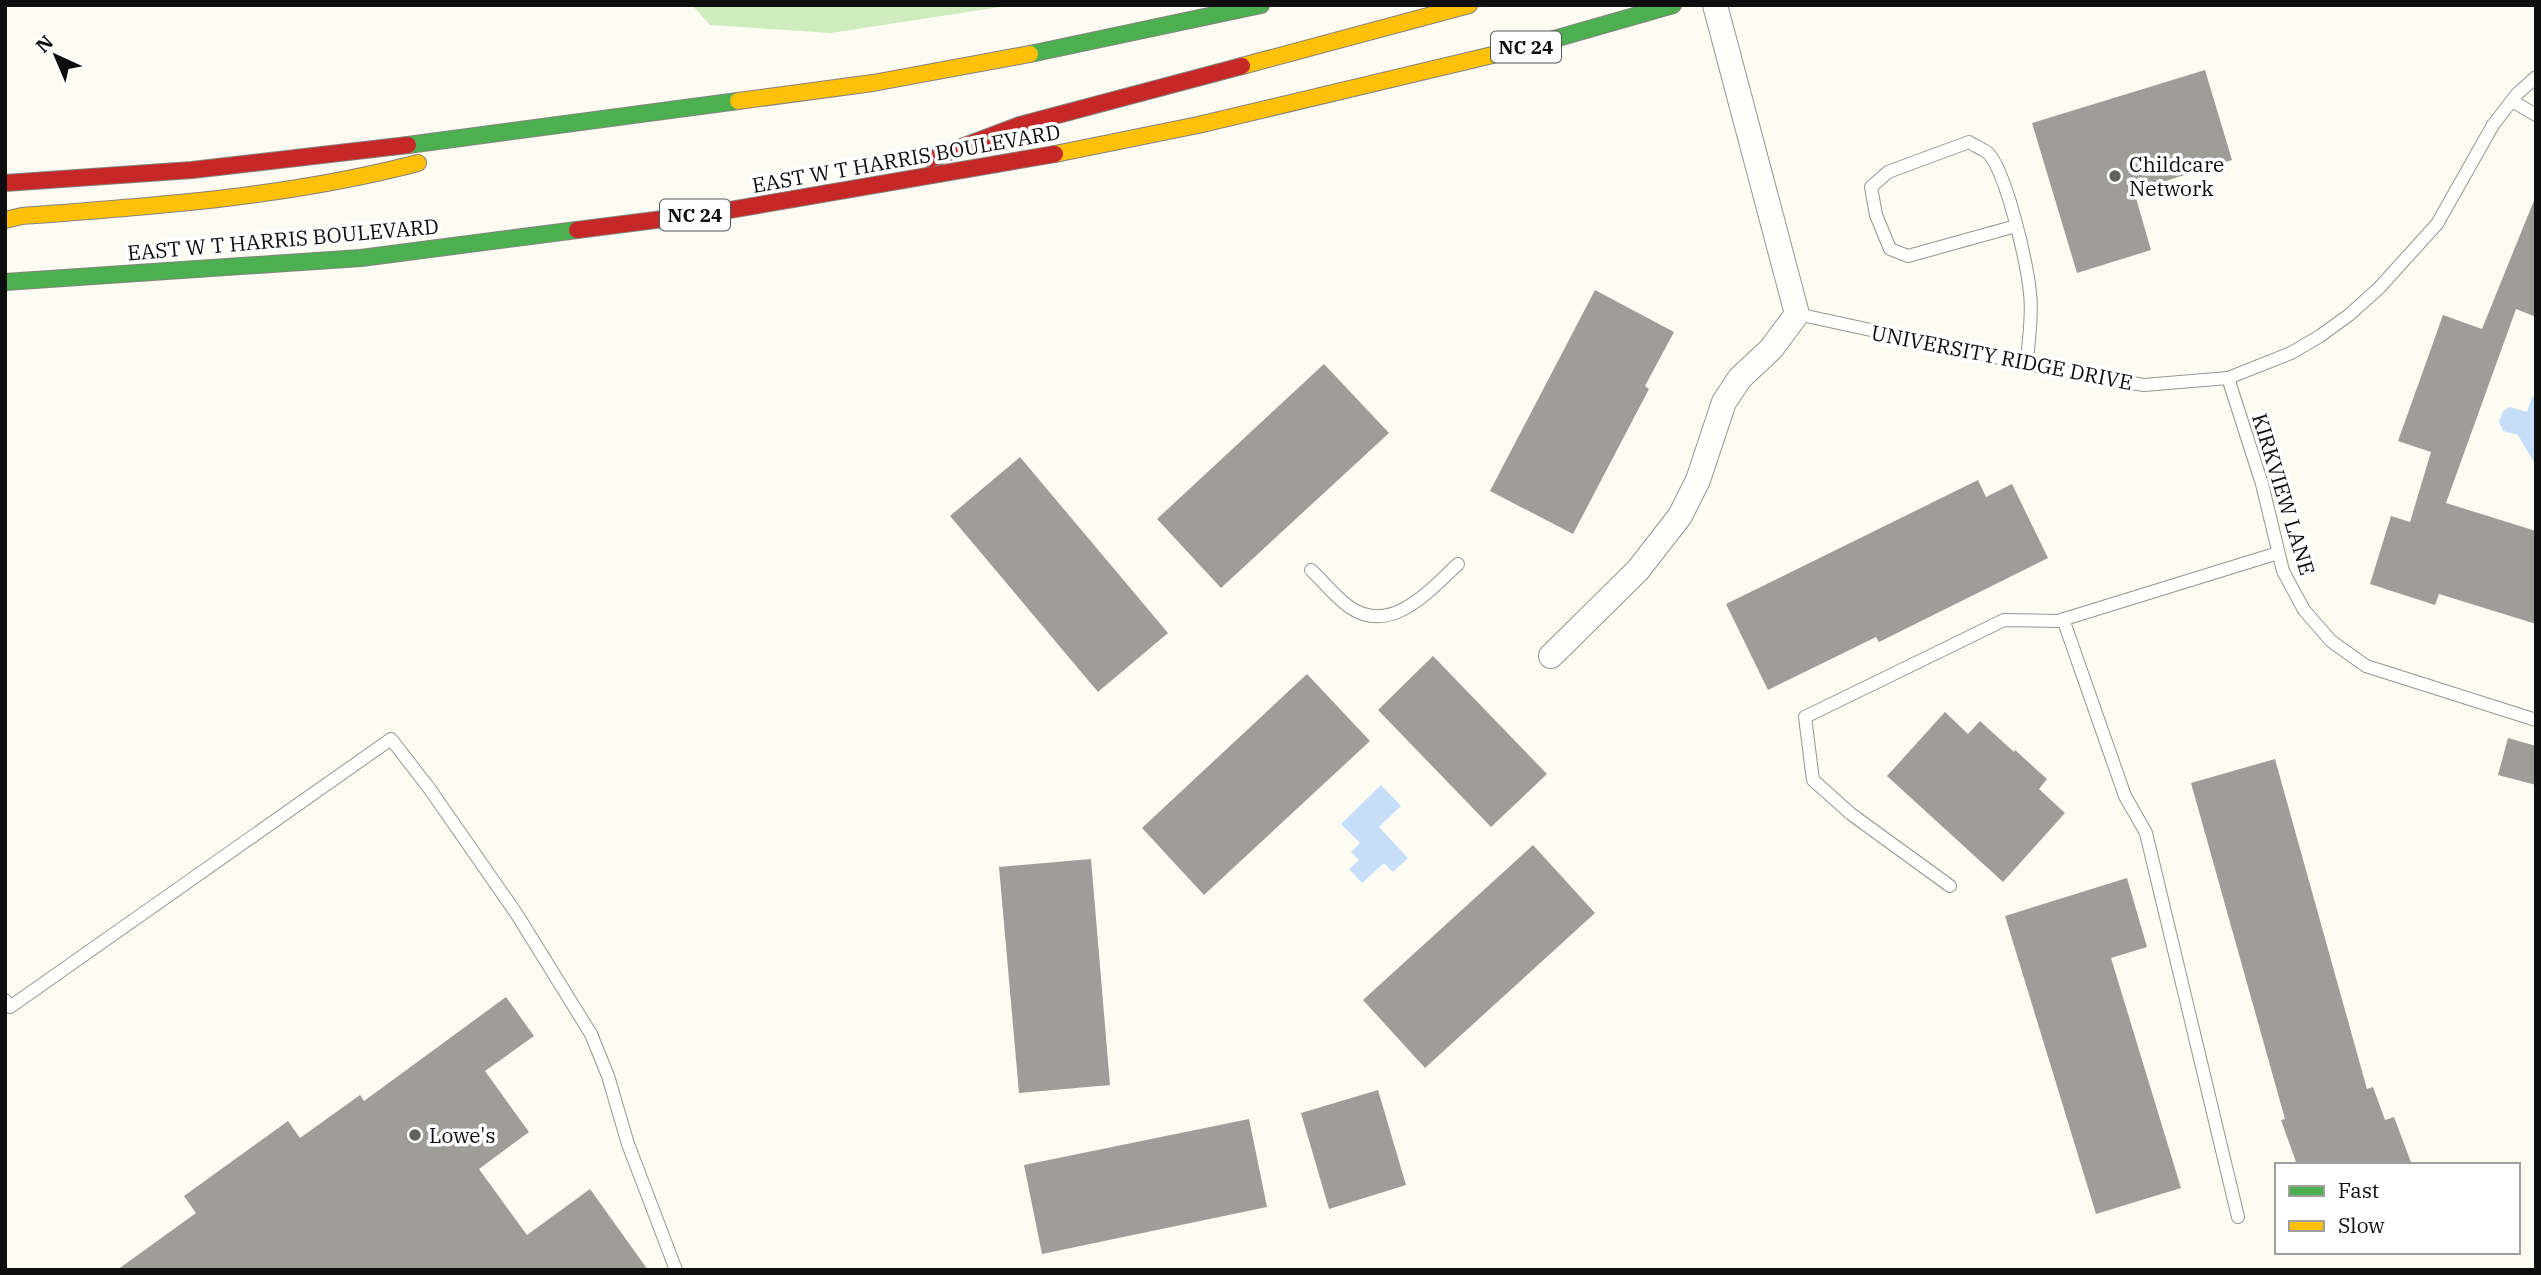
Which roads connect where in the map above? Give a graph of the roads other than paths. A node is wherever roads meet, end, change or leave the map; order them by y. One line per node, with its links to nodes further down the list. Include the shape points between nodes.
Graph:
1 (1261, 5): 8 (main road, via 873,83)
2 (1469, 5): 10 (main road, via 1020,125)
3 (1674, 5): 10 (main road, EAST W T HARRIS BOULEVARD / NC 24, via 1522,48 1198,125)
4 (1715, 5): 14 (street)
5 (2536, 77): 6 (lane, UNIVERSITY RIDGE DRIVE)
6 (2512, 101): 7 (lane); 16 (lane, UNIVERSITY RIDGE DRIVE, via 2493,125 2437,224 2379,288 2320,336)
7 (2536, 115)
8 (481, 136): 9 (main road, via 192,170); 11 (main road, via 417,163 356,180 190,202)
9 (5, 183)
10 (846, 191): 13 (main road, EAST W T HARRIS BOULEVARD / NC 24, via 361,258)
11 (5, 219)
12 (2016, 226): 12 (lane, via 1997,166 1987,152 1969,142 1888,172 1871,187 1890,249 1908,256); 15 (lane, via 2031,296)
13 (5, 282)
14 (1797, 314): 15 (lane, UNIVERSITY RIDGE DRIVE); 21 (street, via 1724,402 1698,480 1680,516 1638,570)
15 (2027, 364): 16 (lane, UNIVERSITY RIDGE DRIVE, via 2144,385)
16 (2228, 379): 17 (lane, KIRKVIEW LANE, via 2262,484)
17 (2278, 553): 20 (lane); 22 (lane, KIRKVIEW LANE, via 2304,610 2331,641 2366,666)
18 (1458, 564): 19 (lane, via 1402,612 1371,617 1351,608)
19 (1311, 570)
20 (2063, 619): 23 (lane, via 2004,620 1805,717 1813,780 1851,814); 25 (lane, via 2125,796 2146,833)
21 (1551, 656)
22 (2536, 720)
23 (1950, 886)
24 (5, 1000): 26 (lane, via 10,1007 391,739 516,913 591,1034)
25 (2238, 1217)
26 (676, 1270)

